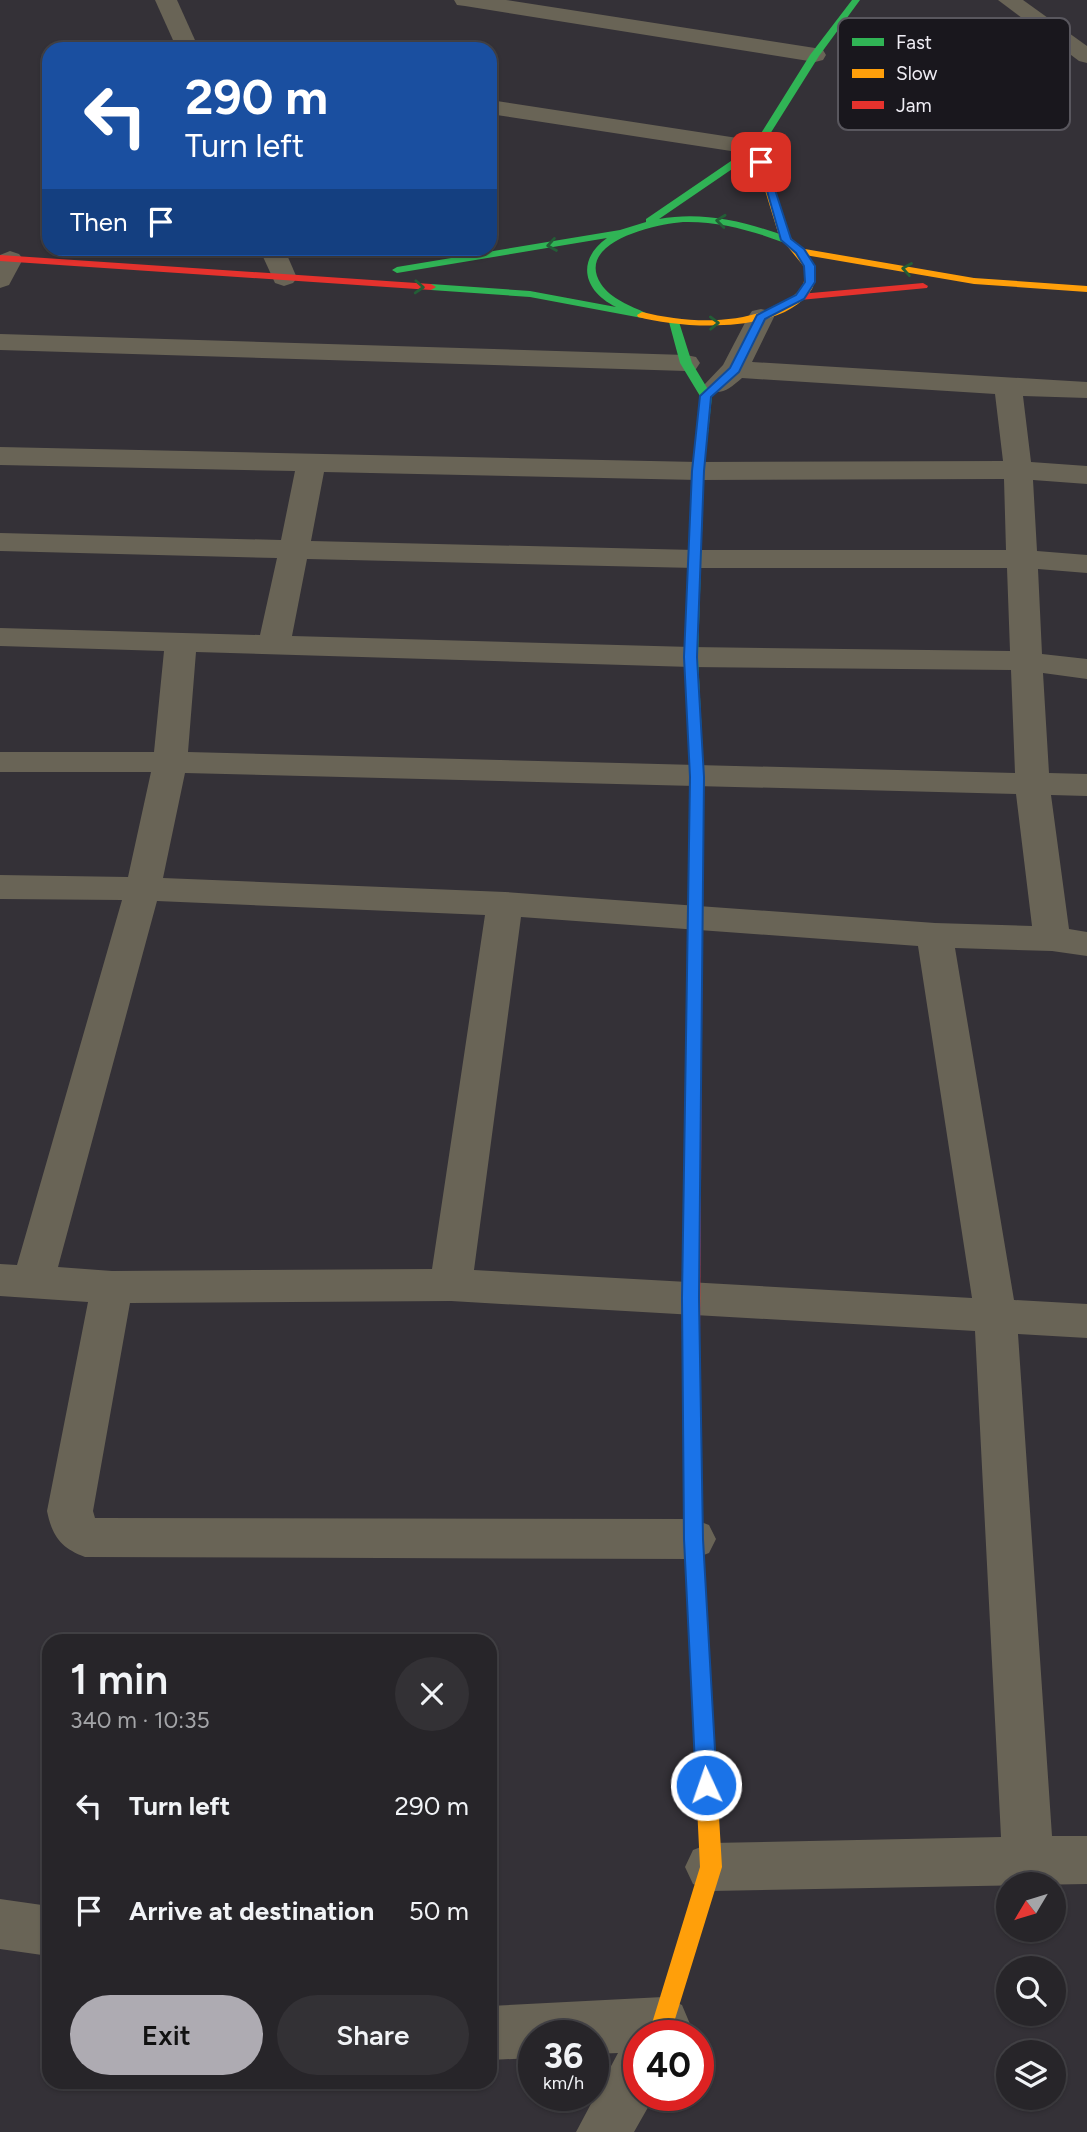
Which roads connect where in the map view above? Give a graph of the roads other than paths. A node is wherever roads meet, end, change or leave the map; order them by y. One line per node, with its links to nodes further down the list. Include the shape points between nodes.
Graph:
1 (166, 0): 9 (street)
2 (465, 0): 3 (street)
3 (471, 0): 11 (street)
4 (856, 0): 6 (main road)
5 (1009, 0): 7 (street)
6 (843, 18)
7 (1034, 18)
8 (838, 24): 11 (main road)
9 (185, 42)
10 (1070, 44): 12 (street)
11 (815, 55): 14 (main road)
12 (1087, 56)
13 (497, 108): 14 (street)
14 (757, 148): 15 (main road); 17 (main road)
15 (645, 224): 16 (main road); 17 (main road, one-way to 15, via 727,221 685,219)
16 (619, 233): 19 (main road, one-way to 19); 28 (main road, via 597,248 588,265 592,283 609,300)
17 (786, 240): 18 (main road)
18 (800, 251): 24 (main road, one-way to 18); 27 (main road, via 810,266 810,282)
19 (497, 253)
20 (274, 256): 23 (street)
21 (481, 256): 25 (main road, one-way to 25)
22 (3, 266): 23 (main road)
23 (284, 278): 25 (main road)
24 (974, 281): 26 (main road); 27 (main road)
25 (326, 282): 28 (main road, one-way to 28, via 530,294)
26 (1087, 289)
27 (800, 297): 29 (main road)
28 (637, 314): 30 (main road)
29 (761, 317): 30 (main road, one-way to 29, via 719,324); 33 (street)
30 (674, 322): 32 (main road)
31 (0, 342): 32 (street)
32 (686, 363): 36 (main road)
33 (735, 369): 34 (street); 36 (street)
34 (1008, 387): 35 (street); 39 (street)
35 (1087, 390)
36 (706, 396): 40 (main road)
37 (0, 456): 38 (street)
38 (311, 465): 40 (street); 43 (street)
39 (1018, 470): 40 (street); 41 (street); 45 (street)
40 (698, 471): 44 (main road)
41 (1087, 475)
42 (0, 542): 43 (street)
43 (293, 550): 44 (street); 49 (street)
44 (695, 559): 45 (street); 50 (main road)
45 (1022, 559): 46 (street); 51 (street)
46 (1087, 564)
47 (0, 636): 48 (street)
48 (181, 644): 49 (street); 54 (street)
49 (274, 646): 50 (street)
50 (691, 657): 51 (street); 55 (main road)
51 (1025, 661): 52 (street); 56 (street)
52 (1087, 668)
53 (0, 762): 54 (street)
54 (170, 762): 55 (street); 59 (street)
55 (697, 777): 56 (street); 61 (main road)
56 (1032, 782): 57 (street); 63 (street)
57 (1087, 785)
58 (0, 887): 59 (street)
59 (143, 889): 60 (street); 65 (street)
60 (506, 904): 61 (street); 66 (street)
61 (694, 918): 62 (street); 68 (main road)
62 (935, 935): 63 (street); 69 (street)
63 (1052, 939): 64 (street)
64 (1087, 944)
65 (17, 1281): 67 (street)
66 (451, 1285): 67 (street); 68 (street)
67 (112, 1287): 71 (street, via 70,1511 73,1526 85,1537)
68 (690, 1298): 69 (street); 71 (main road)
69 (996, 1317): 70 (street); 73 (street)
70 (1087, 1321)
71 (694, 1539): 74 (main road)
72 (1087, 1860): 73 (street)
73 (1028, 1861): 74 (street)
74 (711, 1867): 77 (main road)
75 (0, 1924): 76 (street)
76 (42, 1930)
77 (661, 2020)
78 (497, 2033): 79 (street)
79 (623, 2041)
80 (623, 2097): 81 (street)
81 (604, 2132)

